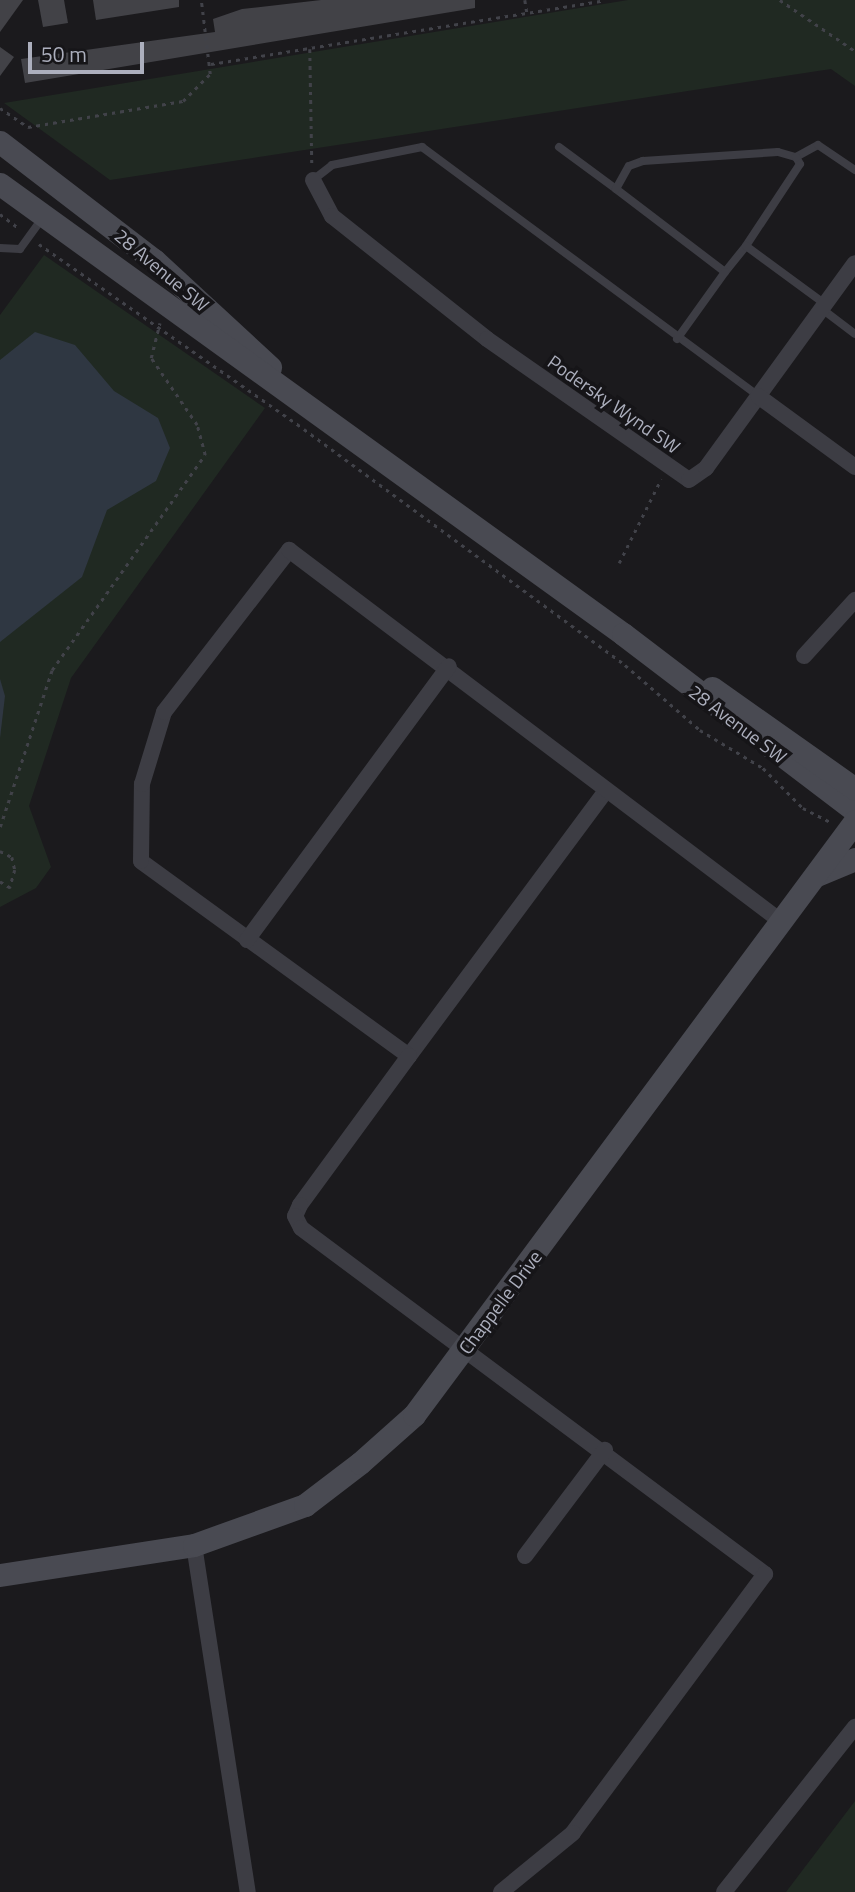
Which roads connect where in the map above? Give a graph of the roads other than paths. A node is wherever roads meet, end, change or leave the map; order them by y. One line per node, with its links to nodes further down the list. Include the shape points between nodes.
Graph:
1 (0, 142): 17 (main road, 28 Avenue SW, via 178,280)
2 (559, 147): 7 (lane)
3 (796, 157): 4 (lane, via 818,145); 7 (lane, via 778,152 643,161 629,166); 9 (lane, via 800,164)
4 (855, 170)
5 (313, 180): 15 (lane, via 332,165 422,147); 16 (street, Podersky Wynd SW, via 323,204 344,226 487,340 689,480 698,475)
6 (0, 184): 8 (main road, 28 Avenue SW)
7 (616, 189): 12 (lane)
8 (43, 217): 10 (lane, via 20,249); 17 (main road, 28 Avenue SW)
9 (746, 246): 12 (lane); 13 (lane)
10 (0, 248)
11 (855, 263): 13 (street, Podersky Wynd SW)
12 (725, 272): 15 (lane)
13 (823, 307): 14 (lane); 16 (street, Podersky Wynd SW)
14 (855, 334)
15 (677, 339): 16 (lane)
16 (758, 396): 18 (street)
17 (316, 409): 20 (main road, 28 Avenue SW)
18 (855, 467)
19 (855, 600): 21 (street)
20 (623, 634): 23 (main road, 28 Avenue SW, via 737,704); 25 (main road, 28 Avenue SW)
21 (804, 656)
22 (449, 666): 24 (street); 30 (street); 30 (street, via 289,550 182,685 150,748 141,861)
23 (855, 789)
24 (605, 792): 29 (street); 31 (street)
25 (855, 811)
26 (855, 821): 28 (main road, Chappelle Drive)
27 (855, 859): 28 (main road)
28 (817, 874): 29 (main road, Chappelle Drive)
29 (782, 922): 32 (main road, Chappelle Drive)
30 (247, 940): 31 (street)
31 (410, 1056): 32 (street, via 295,1216 301,1228)
32 (466, 1347): 33 (street); 34 (main road, Chappelle Drive, via 414,1415 305,1505)
33 (605, 1450): 35 (street); 39 (street, via 765,1574 573,1833)
34 (194, 1545): 36 (main road, Chappelle Drive); 38 (street)
35 (526, 1556)
36 (0, 1575)
37 (855, 1727): 40 (street)
38 (248, 1892)
39 (501, 1892)
40 (724, 1892)

